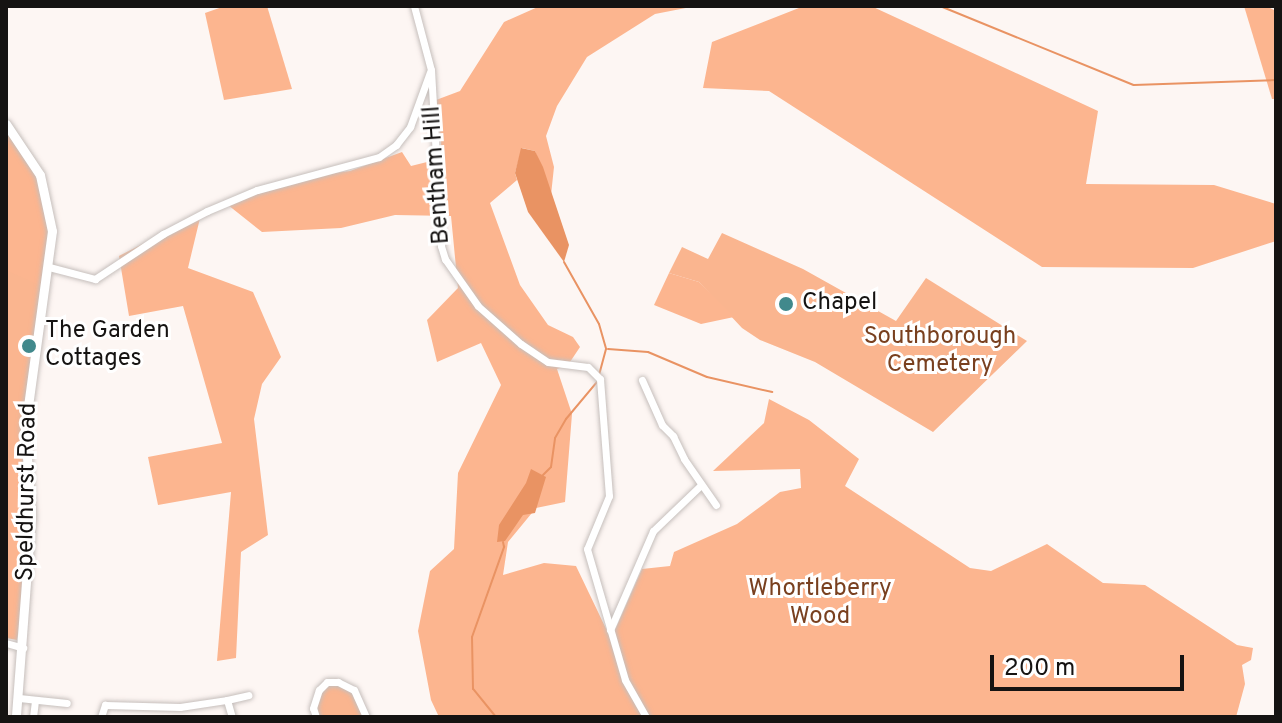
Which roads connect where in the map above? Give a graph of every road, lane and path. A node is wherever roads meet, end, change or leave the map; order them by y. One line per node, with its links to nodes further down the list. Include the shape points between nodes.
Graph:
1 (414, 6): 2 (street, Bentham Hill)
2 (431, 70): 4 (street, via 410,127 379,157 257,190 163,234 95,279); 8 (street, Bentham Hill, via 445,259 478,306 521,344 548,362 588,367 602,386 609,496 587,549)
3 (6, 124): 4 (street, Speldhurst Road, via 32,161 46,194 52,231)
4 (49, 267): 10 (street, Speldhurst Road, via 25,428 31,516)
5 (642, 380): 6 (street, via 662,425)
6 (700, 486): 7 (street); 8 (street, via 653,531)
7 (716, 505)
8 (610, 630): 22 (street, via 625,680)
9 (6, 643): 10 (street)
10 (24, 649): 12 (street, Speldhurst Road)
11 (248, 695): 14 (street)
12 (19, 698): 13 (street); 16 (street, Speldhurst Road)
13 (35, 700): 15 (street); 17 (street)
14 (227, 700): 18 (street, via 180,707 105,705); 19 (street)
15 (67, 703)
16 (16, 717)
17 (33, 717)
18 (101, 717)
19 (232, 717)
20 (316, 717): 21 (street, via 313,708 327,682 354,690)
21 (366, 717)
22 (646, 717)

